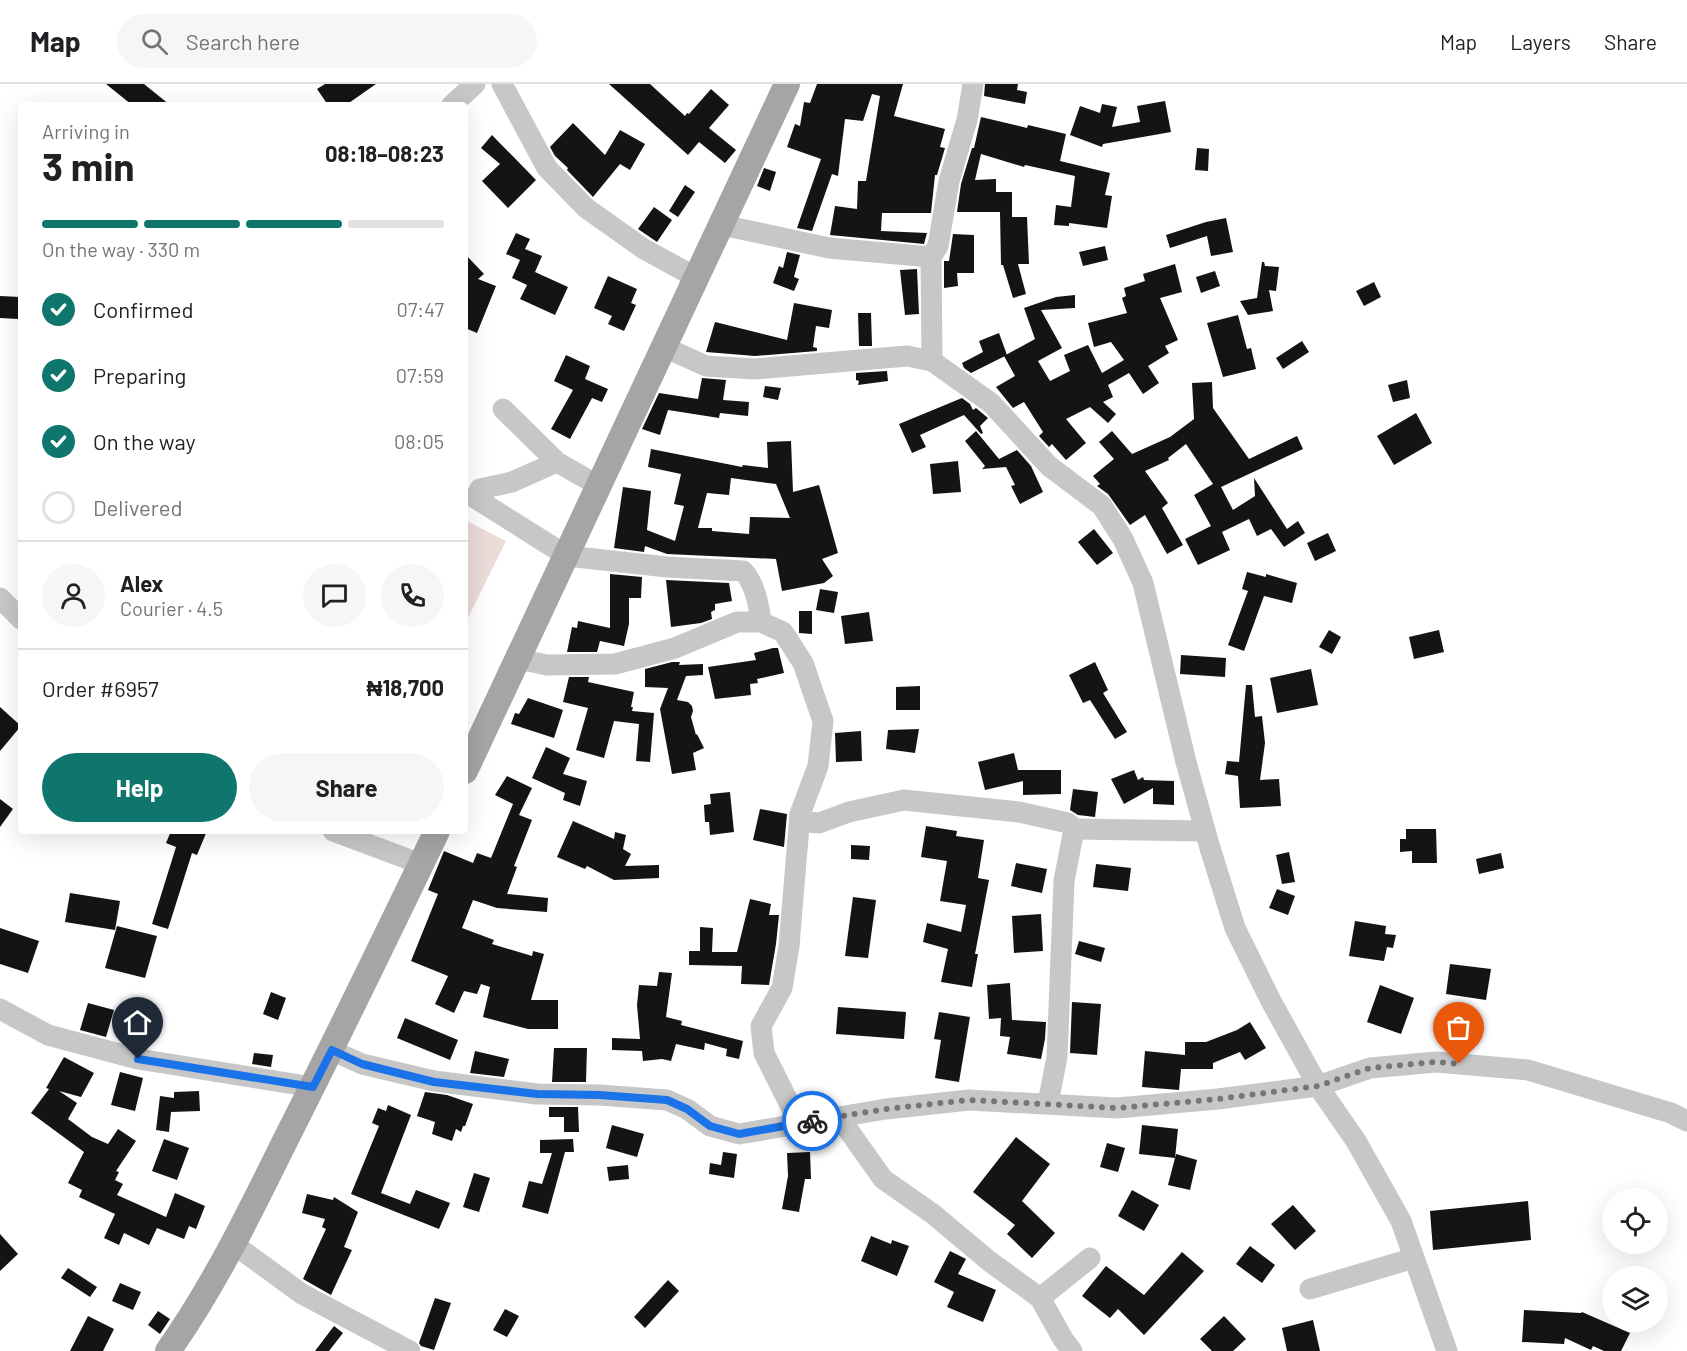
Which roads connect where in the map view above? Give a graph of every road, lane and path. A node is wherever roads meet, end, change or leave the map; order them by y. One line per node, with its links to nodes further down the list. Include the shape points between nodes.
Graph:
1 (475, 84): 5 (street)
2 (502, 84): 8 (street, via 547,168 586,208 644,249)
3 (787, 84): 6 (main road)
4 (973, 84): 7 (street, via 949,180 938,246)
5 (455, 102)
6 (722, 225): 7 (street, via 829,248); 8 (main road)
7 (931, 257): 10 (street)
8 (698, 278): 9 (main road)
9 (664, 347): 10 (street, via 706,366 755,369 907,356); 13 (main road)
10 (932, 361): 22 (street, via 991,403 1049,466 1102,506 1123,538 1143,583)
11 (503, 409): 12 (street)
12 (557, 462): 13 (street); 14 (street, via 512,482 480,489 476,498)
13 (599, 486): 14 (main road)
14 (567, 556): 17 (street, via 667,567 743,570 759,604); 18 (main road)
15 (0, 598): 16 (street)
16 (18, 616)
17 (761, 622): 18 (street, via 737,622 675,648 615,664 547,665); 20 (street, via 783,632 803,663 824,721 818,766)
18 (518, 659): 19 (main road)
19 (468, 765)
20 (800, 814): 21 (street, via 807,822 819,823 903,800 1018,812 1068,823); 33 (street, via 782,988 761,1026 764,1053)
21 (1074, 829): 22 (street); 30 (street, via 1064,881 1057,1057)
22 (1205, 831): 28 (street, via 1235,928)
23 (341, 834): 25 (street)
24 (436, 834): 25 (main road)
25 (421, 864): 27 (main road)
26 (0, 1009): 29 (street, via 48,1035 138,1059)
27 (332, 1050): 29 (main road); 33 (street, via 362,1064 434,1082 537,1094 667,1100 710,1126 739,1134)
28 (1318, 1086): 30 (street, via 1118,1108); 32 (street, via 1370,1068 1436,1062 1528,1070); 35 (street, via 1356,1141 1401,1221)
29 (313, 1087): 34 (main road)
30 (1048, 1103): 31 (street, via 969,1100)
31 (839, 1117): 33 (street); 38 (street, via 883,1179)
32 (1687, 1121)
33 (799, 1123)
34 (232, 1243): 39 (main road); 40 (street, via 302,1294)
35 (1414, 1257): 37 (street); 42 (street)
36 (1090, 1258): 38 (street)
37 (1310, 1289)
38 (1040, 1298): 41 (street)
39 (168, 1351)
40 (410, 1351)
41 (1072, 1351)
42 (1447, 1351)

